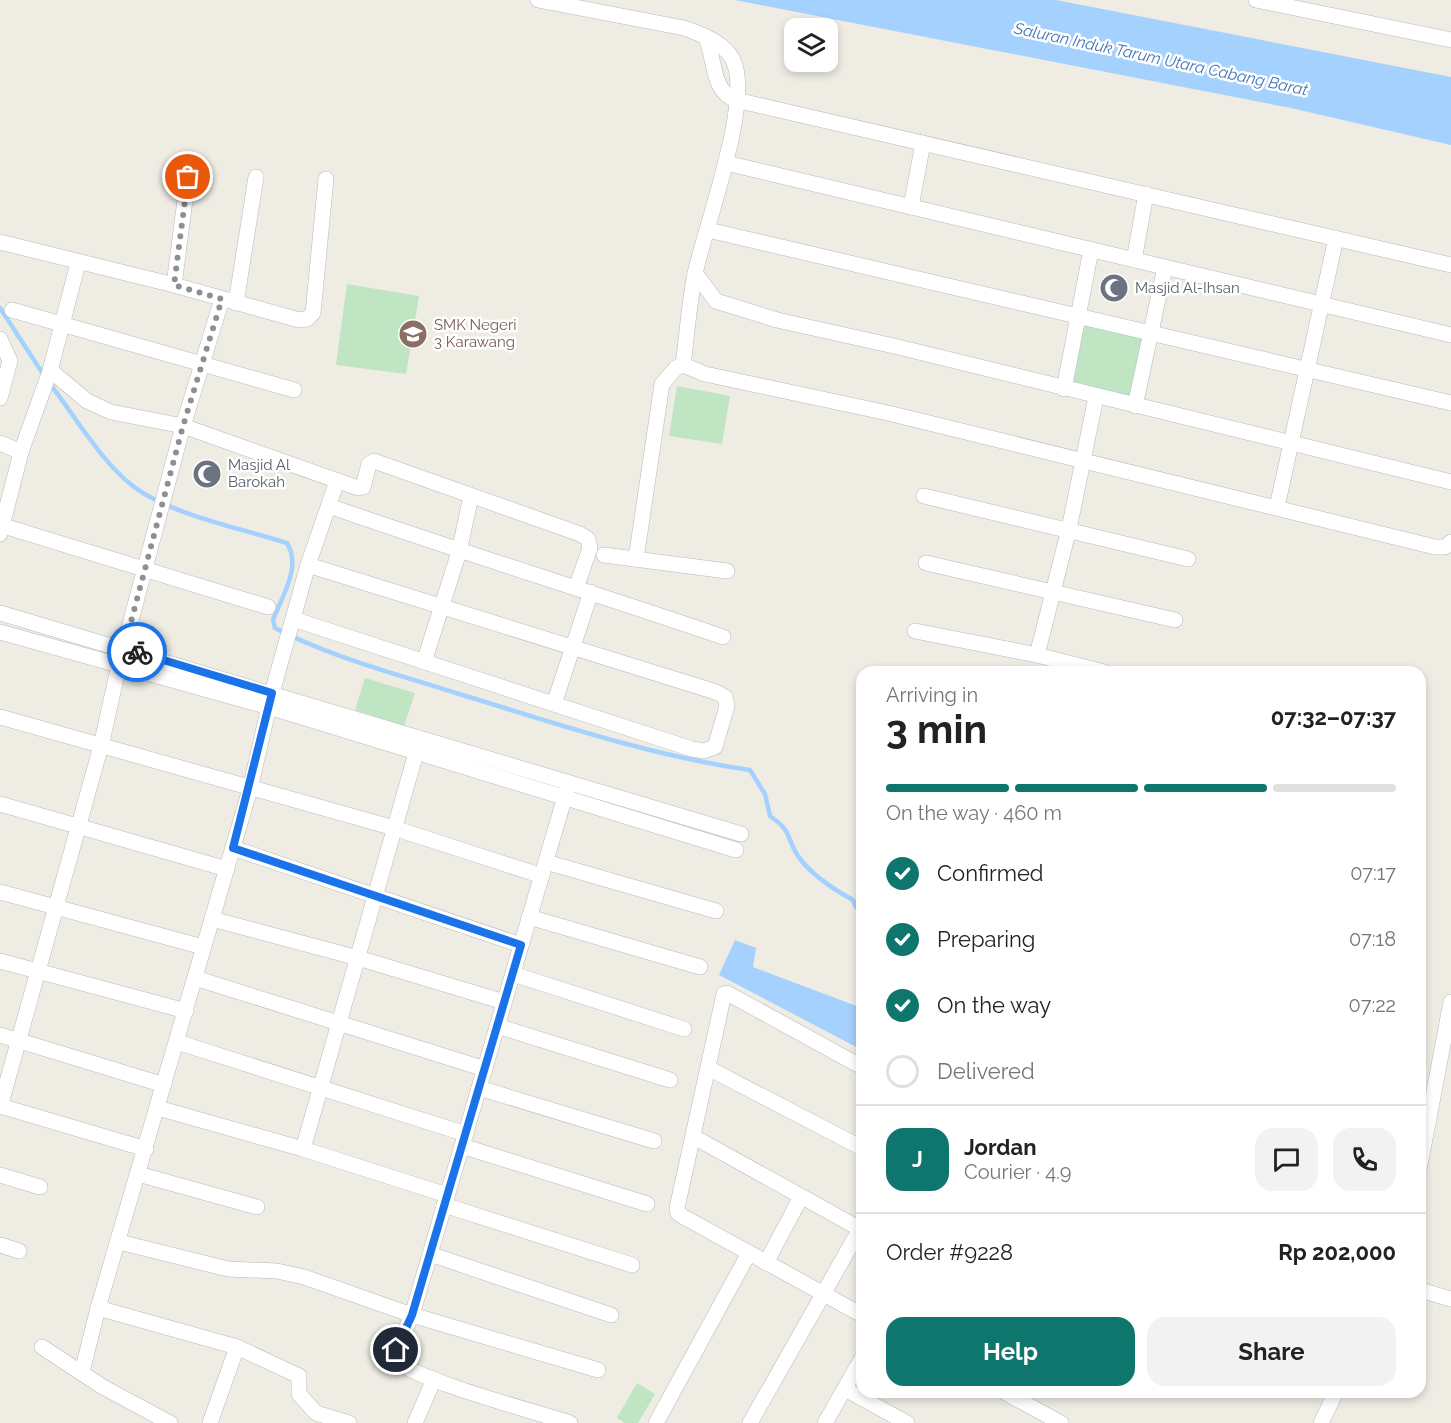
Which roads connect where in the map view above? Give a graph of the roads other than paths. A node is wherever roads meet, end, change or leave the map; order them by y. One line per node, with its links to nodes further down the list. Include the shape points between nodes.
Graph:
1 (538, 0): 3 (street, via 684,28)
2 (1256, 0): 4 (street)
3 (705, 36): 5 (street, via 718,86 727,97); 5 (street, via 725,48 733,59 739,85)
4 (1451, 40)
5 (736, 100): 6 (street); 7 (street)
6 (923, 143): 11 (street); 12 (street)
7 (726, 163): 12 (street); 13 (street)
8 (188, 177): 22 (street)
9 (256, 177): 23 (street)
10 (326, 179): 23 (street, via 313,313 299,320)
11 (1146, 194): 14 (street); 17 (street)
12 (911, 207): 16 (street)
13 (708, 230): 21 (street); 26 (street)
14 (1336, 238): 19 (street); 24 (street)
15 (0, 242): 18 (street)
16 (1091, 250): 17 (street); 26 (street)
17 (1134, 260): 20 (street)
18 (78, 263): 22 (street); 27 (street)
19 (1451, 265)
20 (1165, 267): 24 (street); 28 (street)
21 (695, 273): 32 (street); 35 (street, via 716,301 777,320)
22 (174, 285): 23 (street)
23 (229, 301): 31 (street)
24 (1323, 305): 29 (street); 34 (street)
25 (12, 310): 27 (street)
26 (1079, 316): 28 (street); 35 (street)
27 (62, 326): 31 (street); 33 (street)
28 (1150, 333): 34 (street); 40 (street)
29 (1451, 335)
30 (0, 339): 38 (street, via 10,361)
31 (203, 364): 36 (street); 41 (street)
32 (683, 365): 45 (street, via 705,374); 57 (street, via 662,384)
33 (50, 370): 41 (street, via 87,401 111,412); 44 (street)
34 (1309, 370): 39 (street); 43 (street)
35 (1064, 388): 37 (street)
36 (294, 390)
37 (1096, 396): 40 (street); 45 (street)
38 (0, 398)
39 (1451, 403)
40 (1135, 406): 43 (street)
41 (183, 426): 46 (street); 61 (street)
42 (0, 443): 44 (street)
43 (1292, 444): 47 (street); 51 (street)
44 (21, 452): 52 (street)
45 (1084, 460): 51 (street); 53 (street)
46 (337, 481): 49 (street, via 363,487 369,464 374,461); 50 (street)
47 (1451, 482)
48 (924, 495): 53 (street)
49 (471, 496): 55 (street); 63 (street, via 588,539)
50 (329, 506): 55 (street); 60 (street)
51 (1277, 507): 54 (street, via 1436,547)
52 (1, 528): 61 (street)
53 (1068, 529): 58 (street); 64 (street)
54 (1451, 542)
55 (459, 552): 63 (street); 66 (street)
56 (604, 555): 57 (street)
57 (636, 559): 62 (street)
58 (1188, 559)
59 (926, 563): 64 (street)
60 (308, 565): 66 (street); 69 (street)
61 (146, 570): 65 (street); 74 (street)
62 (728, 571)
63 (583, 590): 72 (street); 73 (street)
64 (1053, 593): 68 (street); 75 (street)
65 (268, 607)
66 (442, 608): 73 (street); 76 (street)
67 (0, 613): 74 (street)
68 (1174, 620)
69 (292, 622): 76 (street); 79 (street)
70 (915, 631): 75 (street)
71 (0, 632): 77 (street)
72 (723, 637)
73 (571, 647): 80 (street); 80 (street, via 716,692 728,706 714,747 704,751)
74 (124, 648): 77 (street); 79 (street)
75 (1037, 655): 78 (street)
76 (424, 662): 80 (street)
77 (119, 665): 79 (street); 82 (street)
78 (1080, 666)
79 (270, 700): 83 (street); 84 (street)
80 (554, 704)
81 (0, 717): 82 (street)
82 (100, 746): 84 (street); 87 (street)
83 (418, 747): 85 (street); 88 (street)
84 (250, 789): 88 (street); 90 (street)
85 (567, 791): 89 (street); 91 (street); 93 (street)
86 (0, 804): 87 (street)
87 (78, 827): 92 (street); 96 (street)
88 (394, 828): 93 (street); 95 (street)
89 (741, 834)
90 (233, 848): 92 (street); 95 (street)
91 (736, 850)
92 (226, 869): 99 (street)
93 (544, 869): 97 (street); 98 (street)
94 (0, 892): 96 (street)
95 (376, 894): 100 (street); 102 (street)
96 (55, 906): 101 (street); 105 (street)
97 (716, 911)
98 (529, 917): 100 (street); 104 (street)
99 (212, 919): 101 (street); 102 (street)
100 (521, 945): 106 (street)
101 (203, 947): 107 (street)
102 (357, 958): 108 (street); 111 (street)
103 (0, 961): 105 (street)
104 (700, 967)
105 (38, 971): 110 (street); 115 (street)
106 (513, 974): 108 (street); 113 (street)
107 (195, 978): 110 (street); 111 (street)
108 (504, 1002): 112 (street)
109 (1451, 1002): 126 (street)
110 (186, 1011): 116 (street)
111 (339, 1022): 119 (street); 122 (street)
112 (497, 1026): 119 (street); 120 (street)
113 (684, 1029)
114 (0, 1035): 115 (street)
115 (18, 1041): 121 (street); 124 (street)
116 (177, 1042): 121 (street); 122 (street)
117 (856, 1064): 118 (street, via 727,993 722,998)
118 (708, 1068): 127 (street); 130 (street)
119 (485, 1069): 123 (street)
120 (670, 1080)
121 (164, 1085): 125 (street)
122 (321, 1086): 128 (street); 132 (street)
123 (479, 1088): 128 (street); 129 (street)
124 (0, 1106): 131 (street)
125 (158, 1108): 131 (street); 132 (street)
126 (1426, 1133)
127 (694, 1137): 136 (street); 145 (street, via 678,1213)
128 (464, 1140): 137 (street); 138 (street)
129 (654, 1141)
130 (856, 1145)
131 (146, 1149): 133 (street)
132 (303, 1149): 137 (street)
133 (138, 1174): 139 (street); 142 (street)
134 (0, 1175): 135 (street)
135 (40, 1187)
136 (801, 1197): 140 (street); 147 (street)
137 (446, 1200): 146 (street); 148 (street)
138 (647, 1204)
139 (257, 1207)
140 (856, 1227)
141 (856, 1239): 150 (street)
142 (119, 1242): 152 (street); 154 (street, via 228,1269 277,1271 304,1277)
143 (0, 1245): 144 (street)
144 (19, 1251)
145 (749, 1253): 147 (street); 172 (street)
146 (430, 1254): 154 (street); 155 (street)
147 (766, 1263): 150 (street)
148 (632, 1265)
149 (1426, 1292): 151 (street)
150 (824, 1294): 153 (street); 173 (street)
151 (1451, 1299)
152 (98, 1308): 157 (street); 160 (street)
153 (856, 1312)
154 (412, 1315): 159 (street); 161 (street, via 396,1350 396,1360 402,1367)
155 (611, 1315)
156 (42, 1347): 160 (street)
157 (237, 1347): 168 (street); 169 (street, via 299,1376 299,1394 316,1413)
158 (856, 1369): 162 (street)
159 (598, 1370)
160 (82, 1372): 167 (street)
161 (434, 1379): 170 (street); 171 (street)
162 (845, 1389): 163 (street); 174 (street)
163 (856, 1395)
164 (861, 1398): 175 (street)
165 (1015, 1398): 176 (street)
166 (1333, 1398): 177 (street)
167 (166, 1422)
168 (210, 1423)
169 (349, 1423)
170 (415, 1423)
171 (570, 1423)
172 (656, 1423)
173 (750, 1423)
174 (825, 1423)
175 (907, 1423)
176 (1062, 1423)
177 (1321, 1423)

